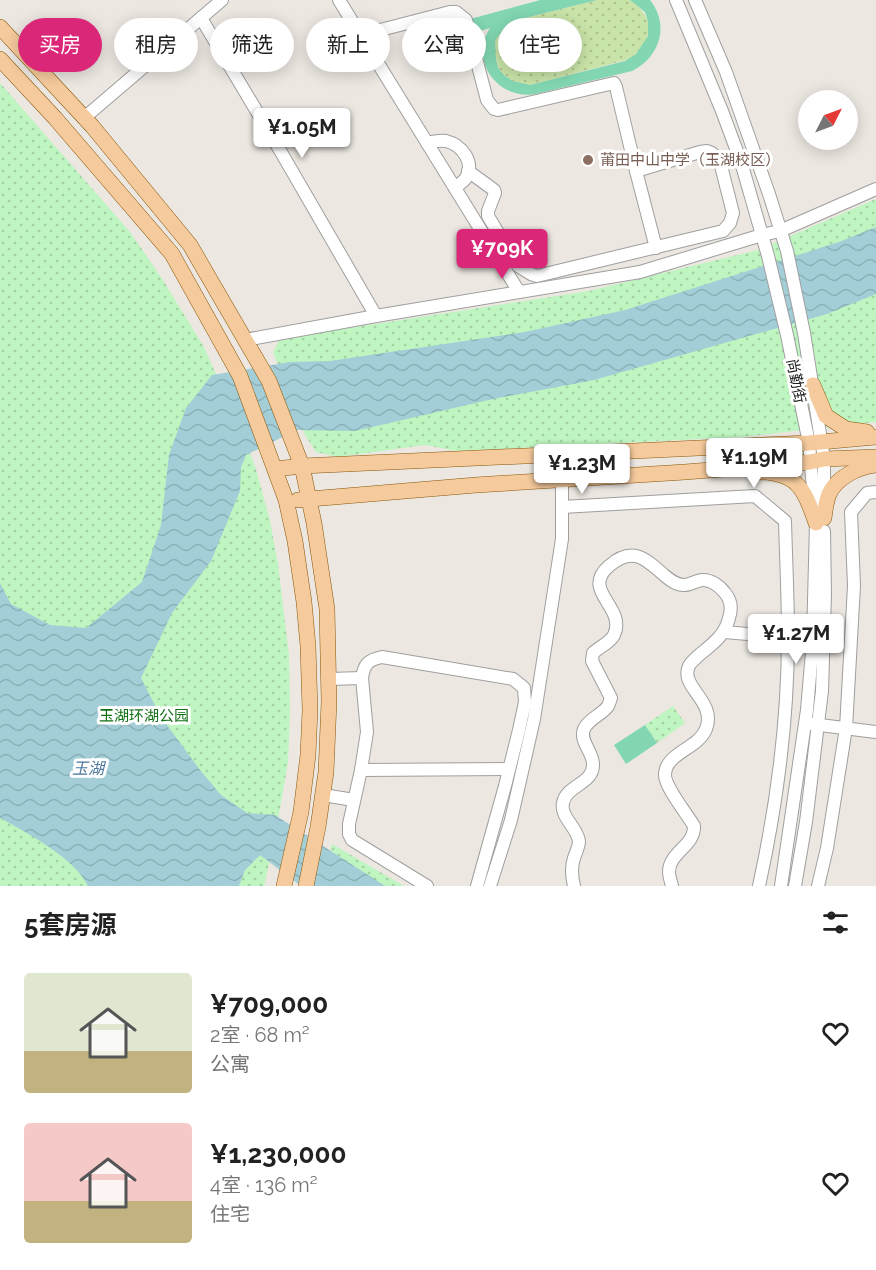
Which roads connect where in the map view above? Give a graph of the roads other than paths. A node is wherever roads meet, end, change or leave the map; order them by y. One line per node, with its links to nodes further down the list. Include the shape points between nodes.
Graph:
1 (222, 0): 5 (street)
2 (339, 0): 6 (street)
3 (676, 0): 18 (street, 尚勤街, via 741,162)
4 (695, 0): 17 (street, 尚勤街, via 726,72)
5 (201, 18): 11 (street); 21 (street)
6 (350, 18)
7 (0, 27): 11 (main road)
8 (390, 28): 14 (street, via 456,12 466,20 487,100 498,110 614,83)
9 (0, 59): 31 (main road, via 172,254 240,376)
10 (384, 72): 12 (street)
11 (84, 118): 22 (main road, via 190,245)
12 (427, 143): 13 (street, via 439,140 457,145 467,157); 15 (street)
13 (468, 171): 15 (street); 19 (street, via 494,190 488,216 518,266 531,274 537,276)
14 (636, 171): 19 (street); 19 (street, via 700,152 712,153 720,162 734,213 723,231)
15 (455, 188): 20 (street)
16 (876, 189): 17 (street)
17 (780, 231): 18 (street); 23 (street, 尚勤街)
18 (762, 235): 20 (street, via 640,272); 26 (street, 尚勤街)
19 (656, 248)
20 (519, 292): 21 (street)
21 (376, 316): 22 (street)
22 (245, 340): 30 (main road, via 269,381)
23 (813, 385): 24 (main road, via 826,416 846,429); 26 (street, 尚勤街)
24 (876, 432)
25 (876, 437): 26 (main road)
26 (815, 443): 28 (street, 尚勤街); 30 (main road)
27 (876, 457): 28 (main road)
28 (817, 461): 32 (main road); 38 (street, 尚勤街)
29 (876, 465): 38 (main road, via 848,474 837,484 829,494)
30 (302, 466): 31 (main road); 35 (main road)
31 (275, 469): 36 (main road)
32 (685, 472): 33 (main road); 38 (main road, via 764,472 785,477 798,484)
33 (562, 480): 35 (main road); 37 (street)
34 (876, 492): 45 (street, via 867,493 851,512 854,586)
35 (308, 499): 36 (main road); 43 (main road, via 327,609)
36 (286, 500): 52 (main road, via 304,602 310,710 302,802)
37 (562, 507): 40 (street, via 755,496 785,521); 56 (street, via 562,539 534,719 511,820)
38 (820, 521): 41 (street, 尚勤街); 44 (street, 尚勤街, via 825,605 822,691)
39 (725, 632): 40 (street); 51 (street, via 732,609 725,593 713,583 703,580 682,585 671,581 642,557 626,555 601,576 600,591 614,611 615,633 594,653 592,661 611,698 607,708 584,729 585,744 593,761 590,776 563,802 563,811 579,842); 59 (street, via 689,665 689,681 709,715 706,729 694,744 672,759 665,774 666,783 694,826 690,842 671,862)
40 (788, 637): 41 (street); 60 (street, via 783,741)
41 (813, 640): 44 (street, 尚勤街)
42 (362, 678): 43 (street); 47 (street, via 368,662 382,657 520,683 525,702); 48 (street, via 367,732)
43 (329, 679): 49 (main road)
44 (811, 723): 45 (street); 61 (street, 尚勤街); 62 (street, 尚勤街, via 806,822)
45 (846, 728): 46 (street); 63 (street)
46 (876, 732)
47 (509, 769): 48 (street); 55 (street)
48 (361, 770): 50 (street)
49 (323, 795): 50 (street); 53 (main road)
50 (354, 800): 54 (street, via 349,824 352,840)
51 (572, 866): 57 (street); 58 (street)
52 (284, 886)
53 (306, 886)
54 (427, 886)
55 (477, 886)
56 (490, 886)
57 (564, 886)
58 (574, 886)
59 (672, 886)
60 (759, 886)
61 (781, 886)
62 (795, 886)
63 (818, 886)

